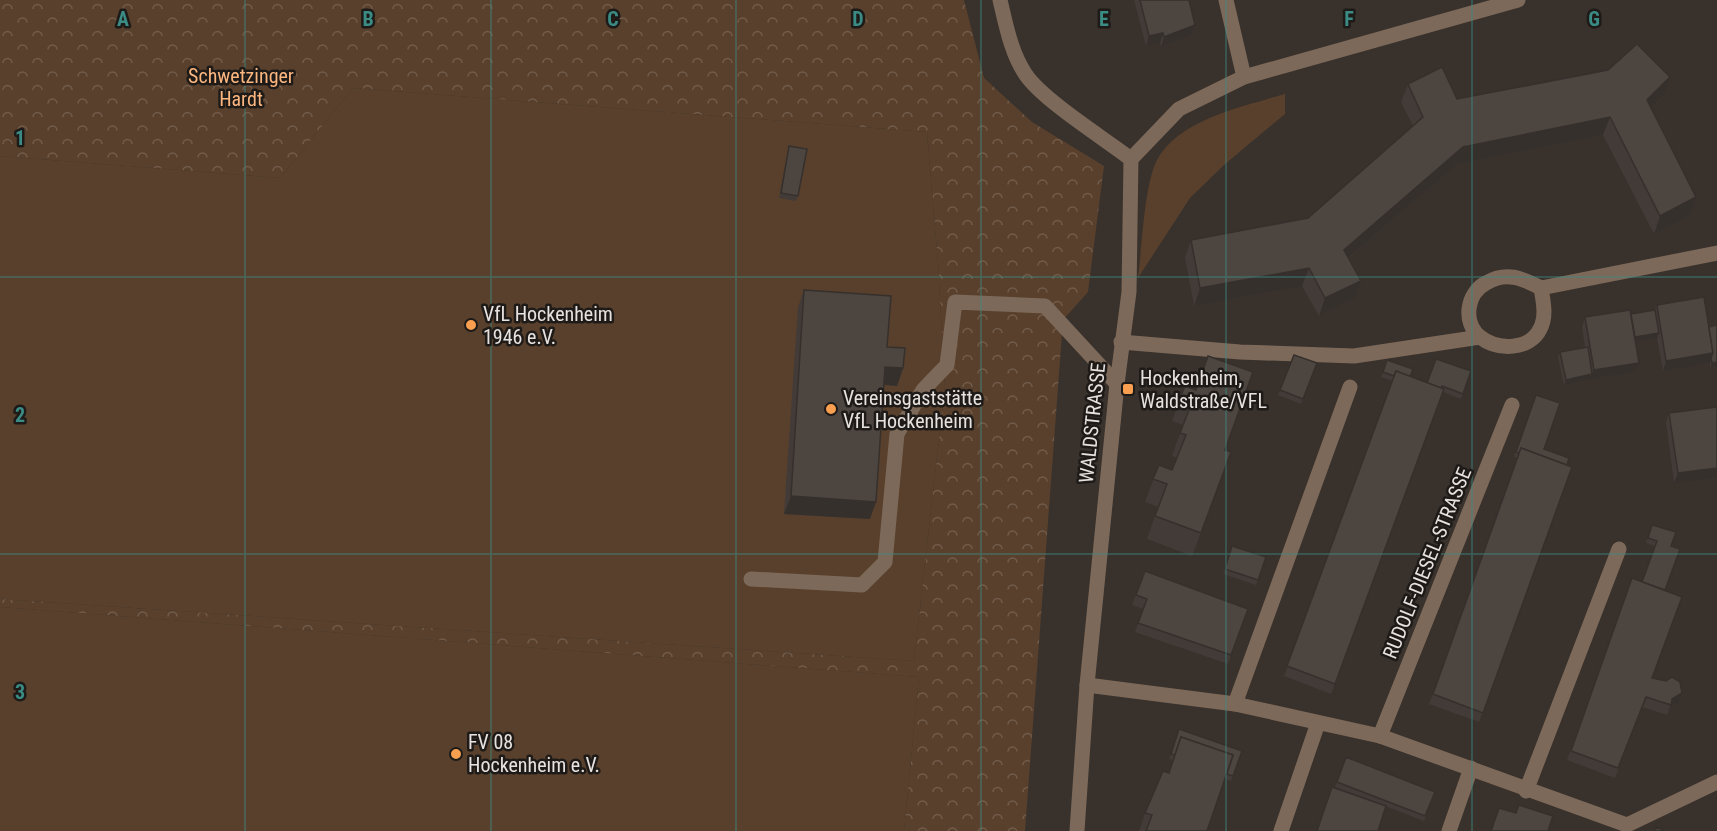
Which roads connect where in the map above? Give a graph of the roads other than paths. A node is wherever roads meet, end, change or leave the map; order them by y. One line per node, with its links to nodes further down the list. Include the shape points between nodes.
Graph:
1 (1000, 0): 5 (street, via 1012,46 1026,75)
2 (1226, 0): 4 (street)
3 (1518, 0): 4 (street)
4 (1244, 77): 5 (street, via 1179,109)
5 (1131, 159): 9 (street, WALDSTRASSE, via 1129,292)
6 (1717, 253): 7 (street)
7 (1541, 288): 8 (street, via 1544,311 1540,329 1524,345 1503,346); 8 (street, via 1518,276 1496,277 1479,286 1469,302 1470,321)
8 (1480, 337): 9 (street, via 1354,356)
9 (1121, 342): 10 (street, WALDSTRASSE)
10 (1117, 384): 14 (street, via 1045,306 955,302 947,365 923,390 897,434 885,562 862,585); 15 (street, WALDSTRASSE)
11 (1350, 387): 16 (street)
12 (1512, 405): 18 (street, RUDOLF-DIESEL-STRASSE)
13 (1619, 549): 21 (street)
14 (751, 579)
15 (1087, 685): 16 (street); 23 (street, WALDSTRASSE)
16 (1235, 704): 17 (street)
17 (1318, 723): 18 (street); 24 (street)
18 (1380, 736): 19 (street)
19 (1471, 768): 21 (street); 25 (street)
20 (1717, 782): 22 (street)
21 (1526, 791): 22 (street)
22 (1626, 828)
23 (1077, 831)
24 (1281, 831)
25 (1449, 831)

